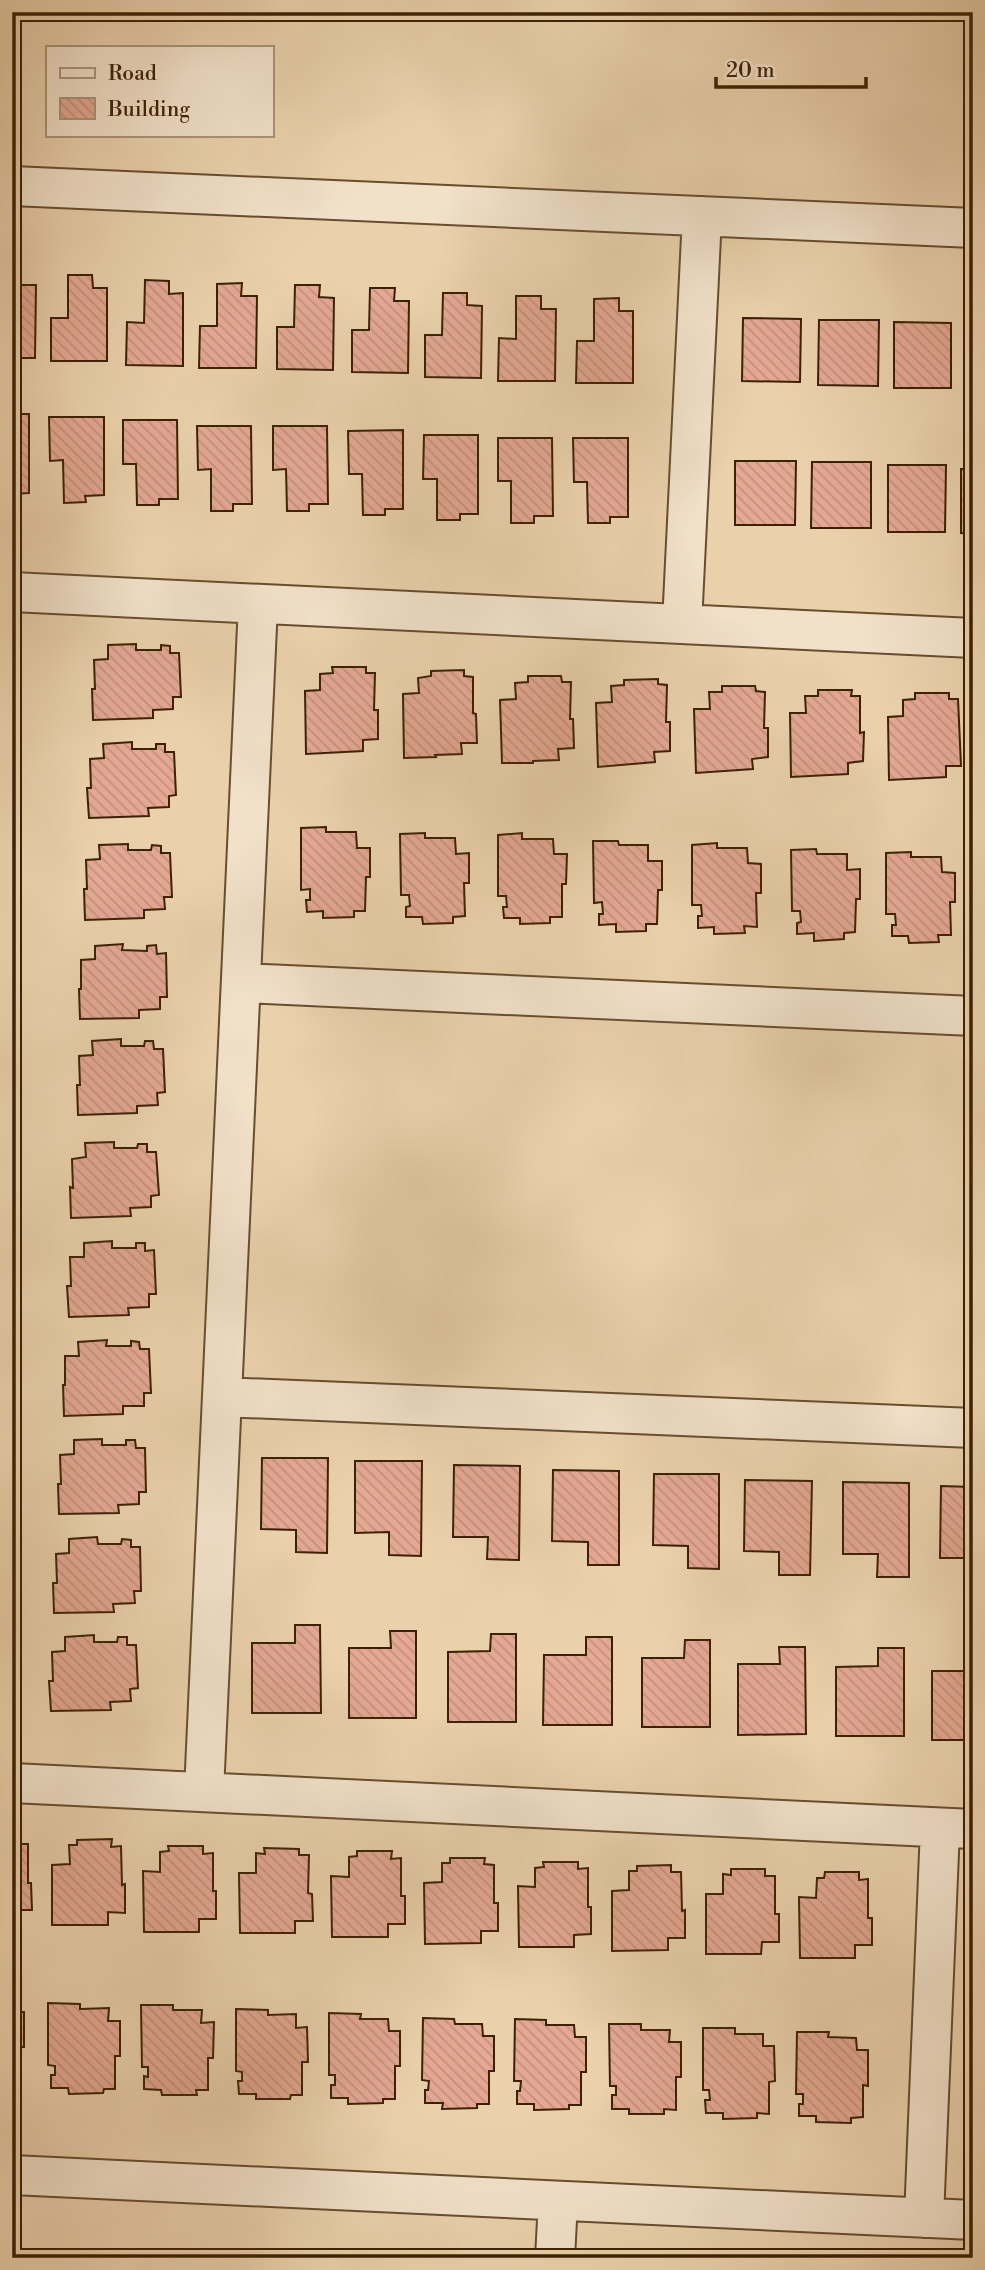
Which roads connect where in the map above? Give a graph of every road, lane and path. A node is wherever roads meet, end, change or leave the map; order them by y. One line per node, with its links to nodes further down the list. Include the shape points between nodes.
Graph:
1 (12, 186): 2 (street)
2 (702, 216): 3 (street); 6 (street)
3 (973, 228)
4 (12, 592): 5 (street)
5 (258, 604): 6 (street); 8 (street)
6 (682, 624): 7 (street)
7 (973, 638)
8 (241, 983): 9 (street); 10 (street)
9 (973, 1016)
10 (222, 1397): 11 (street); 13 (street)
11 (973, 1428)
12 (12, 1783): 13 (street)
13 (204, 1792): 14 (street)
14 (957, 1829): 17 (street)
15 (12, 2175): 16 (street)
16 (558, 2201): 17 (street); 19 (street)
17 (924, 2218): 18 (street)
18 (973, 2220)
19 (555, 2258)

